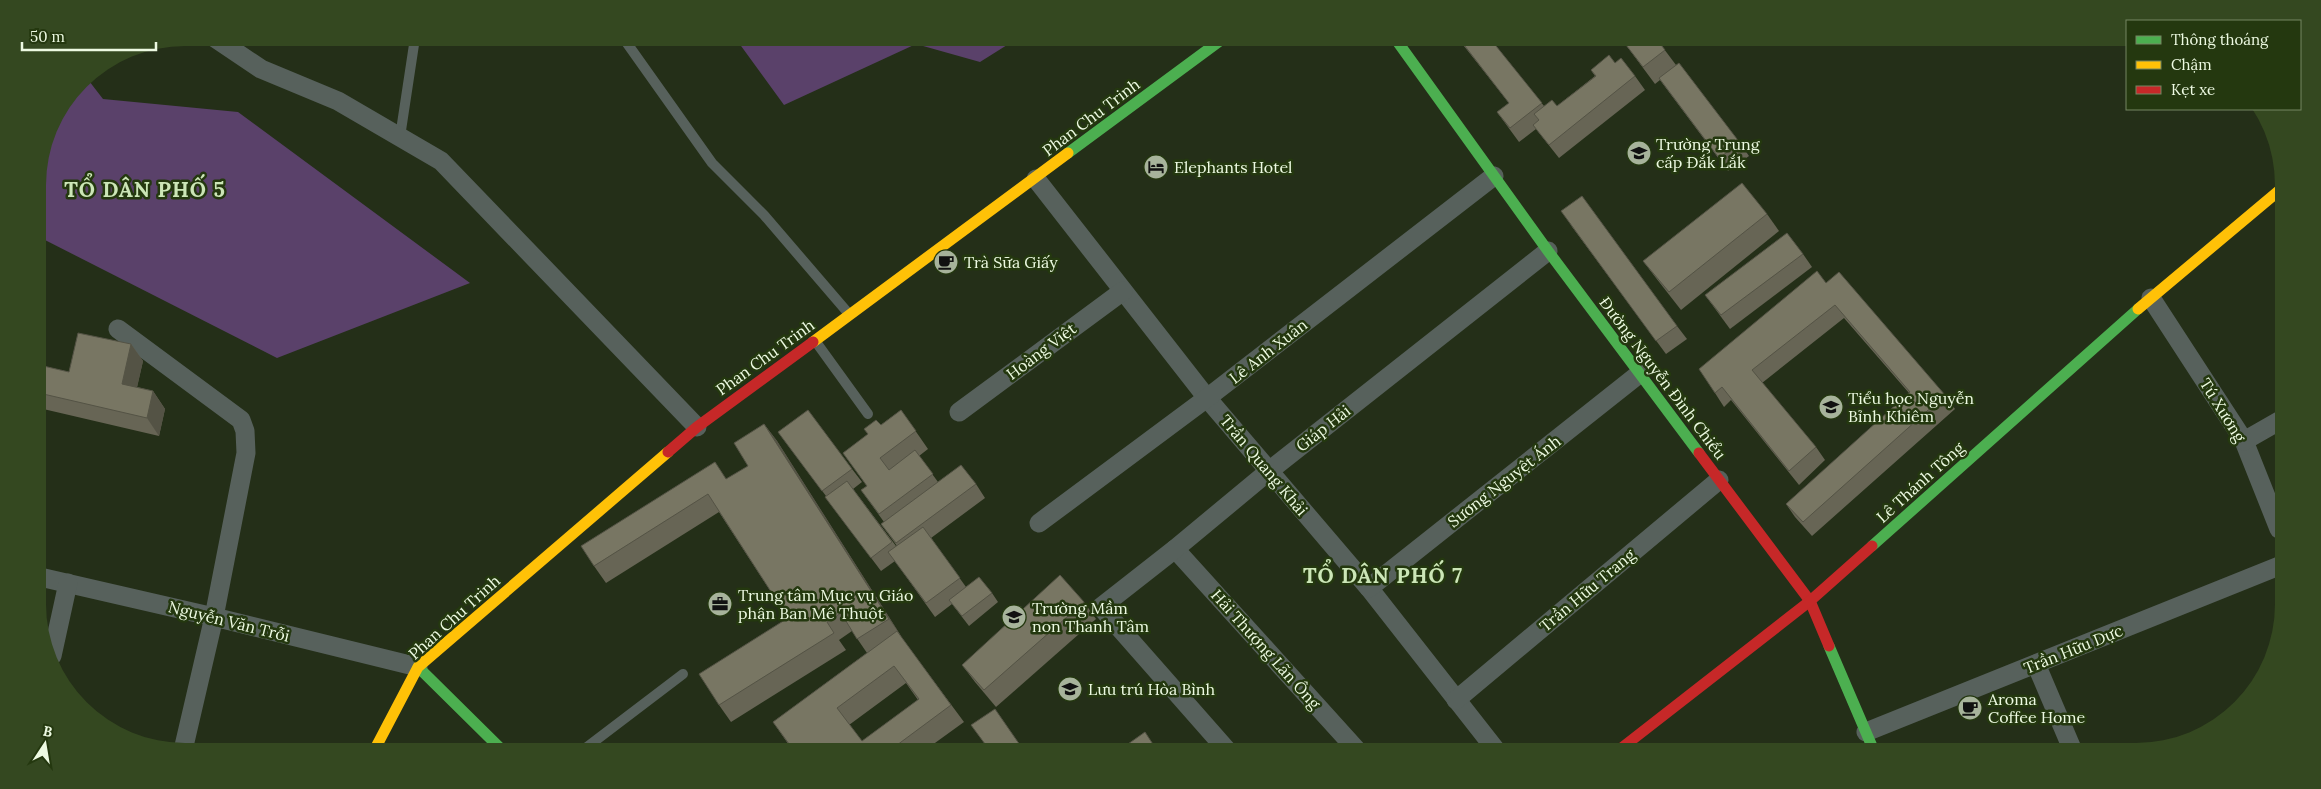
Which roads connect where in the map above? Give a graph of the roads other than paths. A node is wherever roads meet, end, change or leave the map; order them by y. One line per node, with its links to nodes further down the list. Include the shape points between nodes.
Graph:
1 (1212, 46): 8 (main road, Phan Chu Trinh)
2 (1401, 46): 7 (main road, Đường Nguyễn Đình Chiểu)
3 (228, 47): 6 (street, via 261,69 338,101)
4 (414, 47): 6 (lane)
5 (630, 47): 13 (lane, via 712,163 764,215)
6 (400, 137): 21 (street, via 441,161)
7 (1494, 176): 10 (main road, Đường Nguyễn Đình Chiểu); 17 (street, Lê Anh Xuân)
8 (1036, 179): 11 (street, Trần Quang Khải); 13 (main road, Phan Chu Trinh)
9 (2275, 193): 12 (main road, Lê Thánh Tông)
10 (1548, 251): 16 (main road, Đường Nguyễn Đình Chiểu); 23 (street, Giáp Hải)
11 (1123, 291): 17 (street, Trần Quang Khải); 18 (street, Hoàng Việt)
12 (2151, 298): 22 (street, Tú Xương); 32 (main road, Lê Thánh Tông)
13 (850, 315): 15 (main road, Phan Chu Trinh)
14 (118, 328): 33 (street, via 241,420 245,431 246,453)
15 (815, 341): 19 (lane); 21 (main road, Phan Chu Trinh)
16 (1639, 374): 24 (main road, Đường Nguyễn Đình Chiểu); 31 (street, Sương Nguyệt Ánh)
17 (1207, 398): 23 (street, Trần Quang Khải); 26 (street, Lê Anh Xuân)
18 (959, 412)
19 (868, 414)
20 (2275, 423): 22 (street)
21 (697, 427): 36 (main road, Phan Chu Trinh)
22 (2244, 441): 25 (street, Tú Xương)
23 (1269, 471): 27 (street, Giáp Hải); 31 (street, Trần Quang Khải)
24 (1719, 480): 32 (main road, Đường Nguyễn Đình Chiểu); 38 (street, Trần Hữu Trang)
25 (2275, 519)
26 (1039, 523)
27 (1176, 549): 40 (street, Giáp Hải, via 1101,608); 41 (street, Hải Thượng Lãn Ông)
28 (2275, 568): 35 (street, Trần Hữu Dực)
29 (46, 578): 30 (street, Nguyễn Văn Trỗi)
30 (68, 583): 33 (street, Nguyễn Văn Trỗi); 34 (street)
31 (1369, 588): 38 (street, Trần Quang Khải)
32 (1810, 601): 39 (main road, Đường Nguyễn Đình Chiểu); 43 (main road, Lê Thánh Tông)
33 (214, 617): 36 (street, Nguyễn Văn Trỗi); 46 (street)
34 (54, 648)
35 (2036, 664): 39 (street, Trần Hữu Dực); 45 (street)
36 (418, 667): 47 (main road, Phan Chu Trinh); 48 (main road)
37 (683, 674): 49 (lane)
38 (1456, 700): 42 (street, Trần Quang Khải)
39 (1866, 732): 44 (main road, Đường Nguyễn Đình Chiểu)
40 (1220, 742)
41 (1350, 742)
42 (1490, 742)
43 (1629, 742)
44 (1871, 742)
45 (2070, 742)
46 (185, 743)
47 (378, 743)
48 (495, 743)
49 (594, 743)

